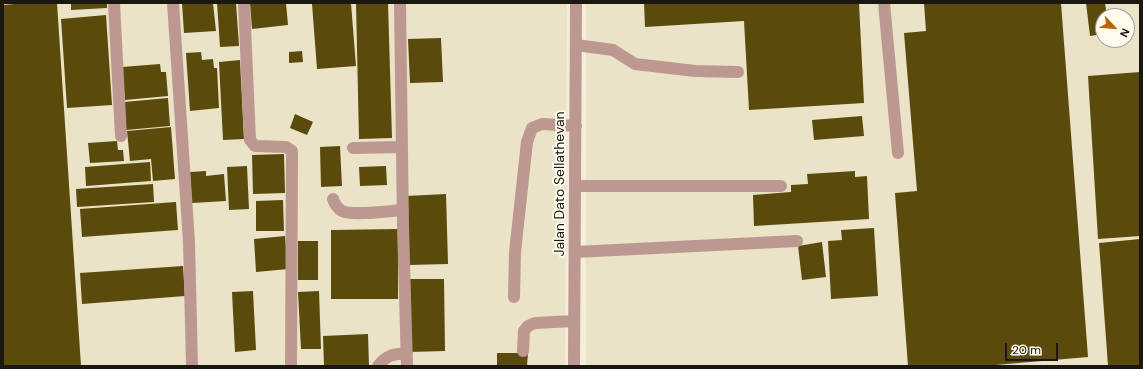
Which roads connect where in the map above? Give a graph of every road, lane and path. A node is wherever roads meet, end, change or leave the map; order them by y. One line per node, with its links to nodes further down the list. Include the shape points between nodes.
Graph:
1 (114, 3): 10 (street)
2 (173, 3): 24 (street, via 189,242)
3 (244, 3): 25 (street, via 250,140 255,146 286,147 292,151)
4 (400, 3): 11 (street)
5 (576, 3): 7 (street, Jalan Dato Sellathevan)
6 (884, 3): 13 (street)
7 (576, 45): 8 (street, via 613,50 635,64 695,71); 9 (street, Jalan Dato Sellathevan)
8 (738, 72)
9 (576, 126): 14 (street, Jalan Dato Sellathevan); 20 (street, via 542,124 532,128 527,142 515,252)
10 (121, 136)
11 (402, 147): 12 (street); 17 (street)
12 (353, 148)
13 (898, 153)
14 (575, 186): 15 (street); 19 (street, Jalan Dato Sellathevan)
15 (781, 186)
16 (333, 199): 17 (street, via 340,211 351,214)
17 (403, 210): 23 (street)
18 (798, 241): 19 (street)
19 (581, 252): 21 (street, Jalan Dato Sellathevan)
20 (514, 297)
21 (574, 322): 22 (street, via 535,323 528,326 524,331); 28 (street, Jalan Dato Sellathevan)
22 (524, 351)
23 (407, 353): 26 (street, via 395,354 383,360); 27 (street)
24 (192, 366)
25 (291, 366)
26 (378, 366)
27 (407, 366)
28 (574, 366)

